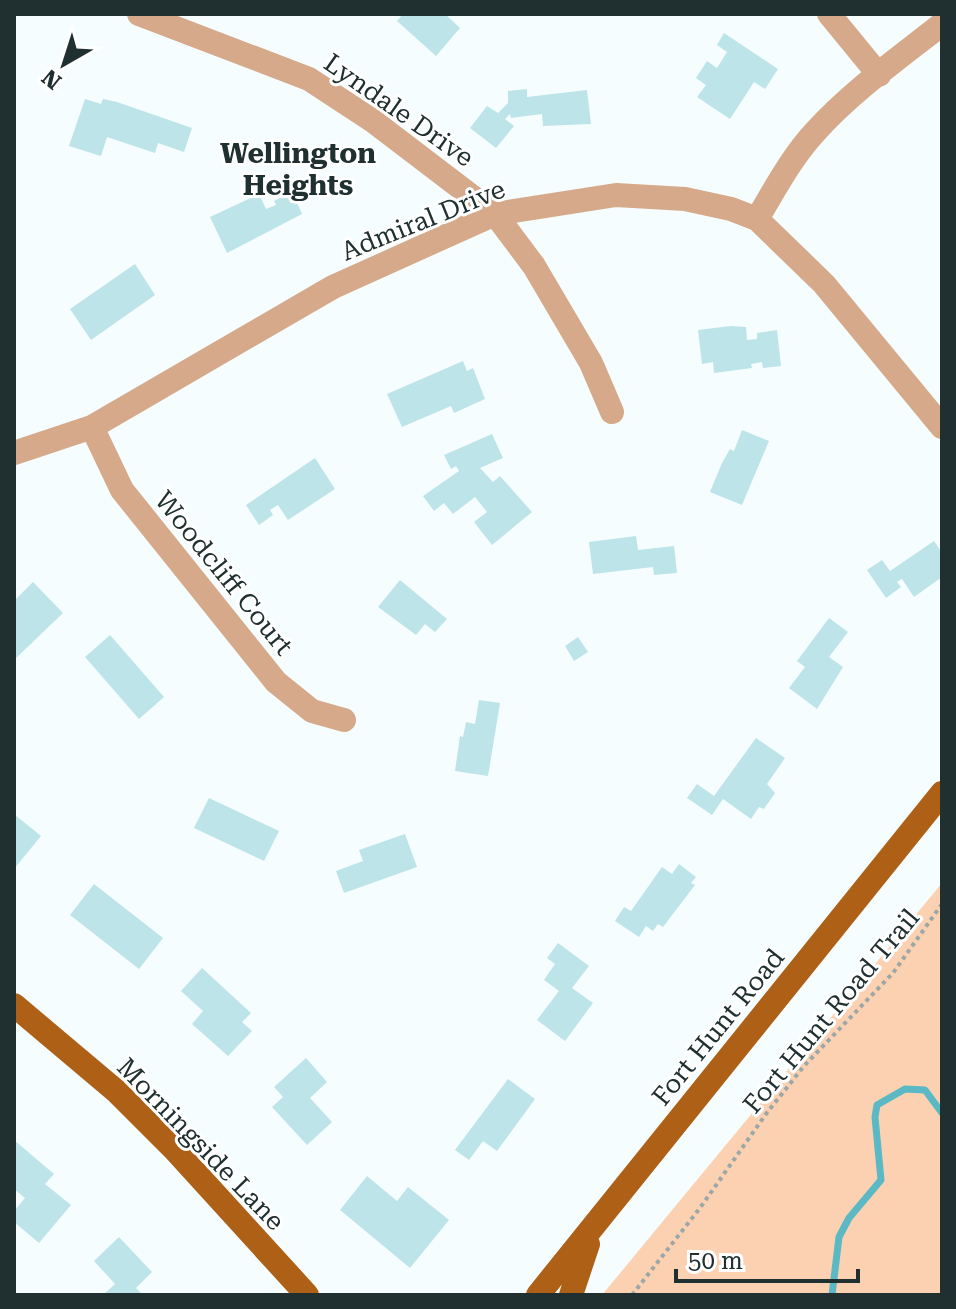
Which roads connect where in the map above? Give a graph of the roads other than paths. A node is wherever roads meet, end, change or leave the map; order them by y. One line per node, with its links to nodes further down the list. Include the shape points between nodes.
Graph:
1 (139, 14): 5 (street, Lyndale Drive, via 309,79)
2 (829, 14): 4 (street)
3 (942, 24): 4 (street)
4 (879, 75): 6 (street, via 813,134)
5 (495, 214): 6 (street, Admiral Drive, via 643,195 685,199); 7 (street, Lyndale Drive, via 541,278 591,363); 8 (street, Admiral Drive, via 333,287)
6 (757, 219): 9 (street, Admiral Drive, via 814,273)
7 (612, 412)
8 (92, 427): 10 (street, Admiral Drive); 11 (street, Woodcliff Court, via 122,490 276,682 312,711)
9 (942, 427)
10 (14, 453)
11 (344, 720)
12 (942, 793): 14 (main road, Fort Hunt Road)
13 (14, 1005): 15 (main road, Morningside Lane, via 145,1120)
14 (596, 1223): 16 (main road, Fort Hunt Road); 17 (main road)
15 (307, 1295)
16 (538, 1295)
17 (571, 1295)

